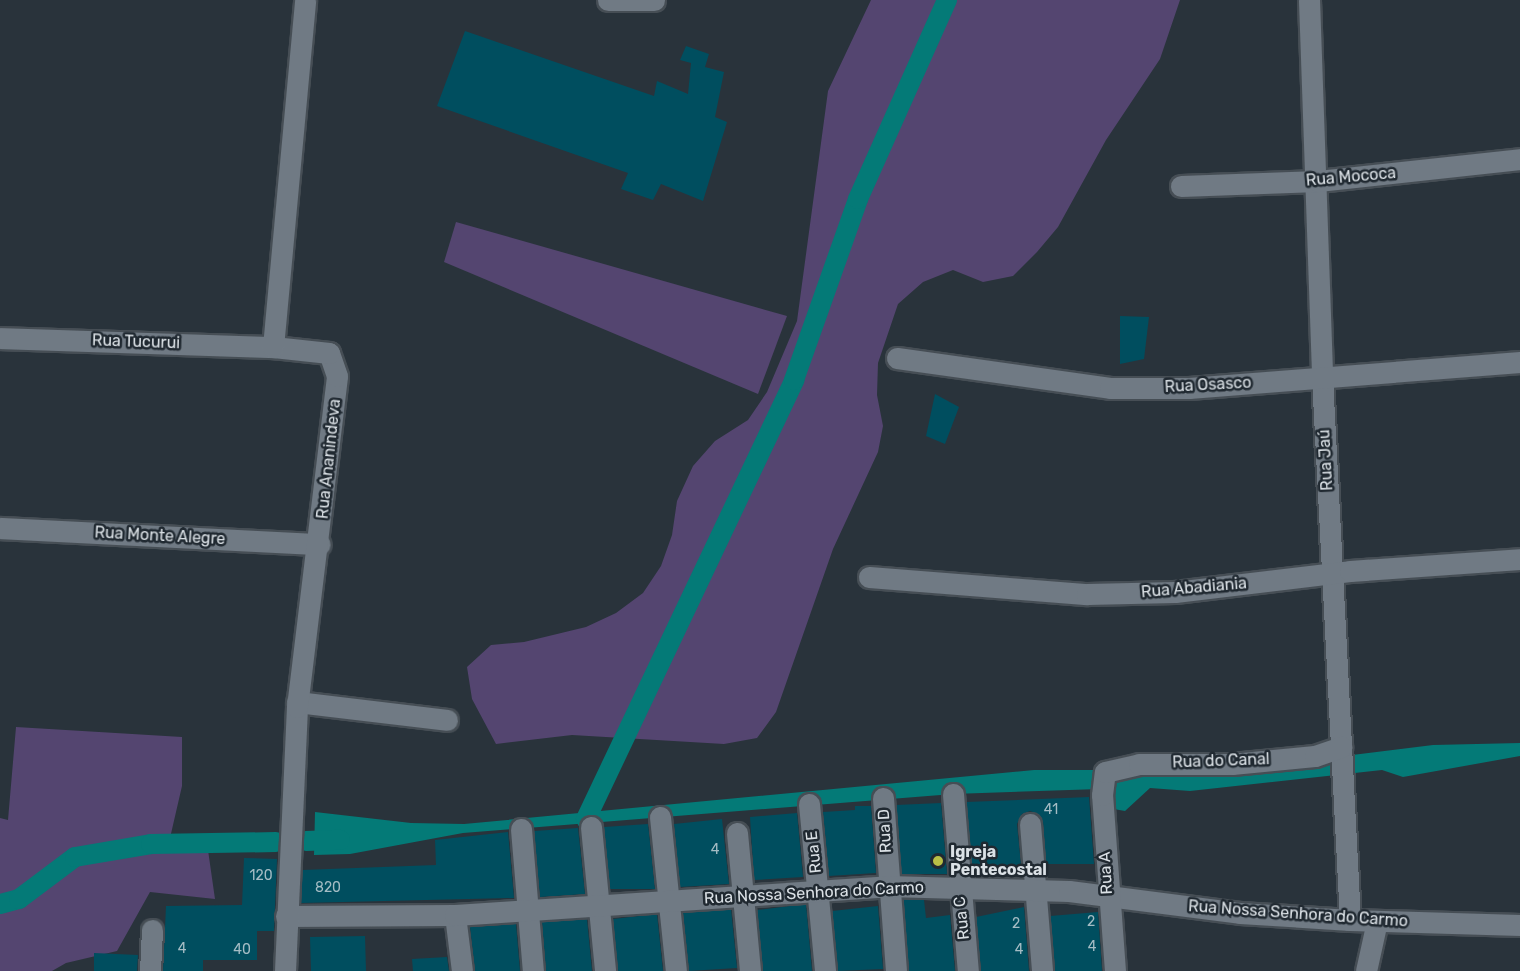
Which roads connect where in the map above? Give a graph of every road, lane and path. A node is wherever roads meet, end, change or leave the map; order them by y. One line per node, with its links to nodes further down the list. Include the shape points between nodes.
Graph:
1 (305, 0): 9 (street)
2 (608, 0): 3 (street)
3 (654, 0)
4 (1309, 0): 6 (street, Rua Jaú)
5 (1520, 159): 6 (street, Rua Mococa)
6 (1318, 181): 7 (street, Rua Mococa); 12 (street, Rua Jaú)
7 (1181, 186)
8 (0, 338): 9 (street, Rua Tucurui)
9 (273, 347): 14 (street, Rua Ananindeva, via 318,349 329,353 335,362 338,376)
10 (897, 358): 12 (street, Rua Osasco, via 1110,388 1189,388)
11 (1520, 362): 12 (street, Rua Osasco)
12 (1322, 377): 16 (street, Rua Jaú)
13 (0, 528): 14 (street, Rua Monte Alegre)
14 (320, 544): 18 (street, Rua Ananindeva)
15 (1520, 559): 16 (street, Rua Abadiania)
16 (1332, 574): 17 (street, Rua Abadiania, via 1175,592 1087,594); 20 (street, Rua Jaú)
17 (869, 577)
18 (297, 702): 19 (street); 40 (street, Rua Ananindeva)
19 (447, 720)
20 (1341, 752): 21 (street, Rua do Canal, via 1232,764 1139,764); 41 (street, Rua Jaú)
21 (1103, 782): 34 (street, Rua A)
22 (952, 794): 31 (street, Rua C)
23 (884, 798): 30 (street, Rua D)
24 (809, 804): 33 (street, Rua E)
25 (660, 817): 36 (street)
26 (1030, 824): 32 (street)
27 (591, 827): 37 (street)
28 (521, 829): 38 (street)
29 (737, 833): 35 (street)
30 (888, 886): 31 (street, Rua Nossa Senhora do Carmo); 33 (street, Rua Nossa Senhora do Carmo); 53 (street, Rua D)
31 (958, 886): 32 (street, Rua Nossa Senhora do Carmo); 54 (street, Rua C)
32 (1033, 889): 34 (street, Rua Nossa Senhora do Carmo); 55 (street)
33 (819, 892): 35 (street, Rua Nossa Senhora do Carmo); 52 (street, Rua E)
34 (1107, 895): 41 (street, Rua Nossa Senhora do Carmo, via 1240,913); 56 (street, Rua A)
35 (741, 897): 36 (street, Rua Nossa Senhora do Carmo); 51 (street)
36 (670, 901): 37 (street, Rua Nossa Senhora do Carmo); 50 (street)
37 (598, 903): 38 (street, Rua Nossa Senhora do Carmo); 49 (street)
38 (526, 908): 39 (street, Rua Nossa Senhora do Carmo); 48 (street)
39 (454, 915): 40 (street, Rua Nossa Senhora do Carmo); 47 (street)
40 (286, 916): 46 (street, Rua Ananindeva)
41 (1350, 920): 42 (street, Rua Nossa Senhora do Carmo)
42 (1377, 921): 43 (street, Rua Nossa Senhora do Carmo); 57 (street)
43 (1520, 925)
44 (152, 930): 45 (street)
45 (150, 971)
46 (285, 971)
47 (462, 971)
48 (533, 971)
49 (605, 971)
50 (676, 971)
51 (750, 971)
52 (825, 971)
53 (896, 971)
54 (968, 971)
55 (1042, 971)
56 (1115, 971)
57 (1366, 971)

